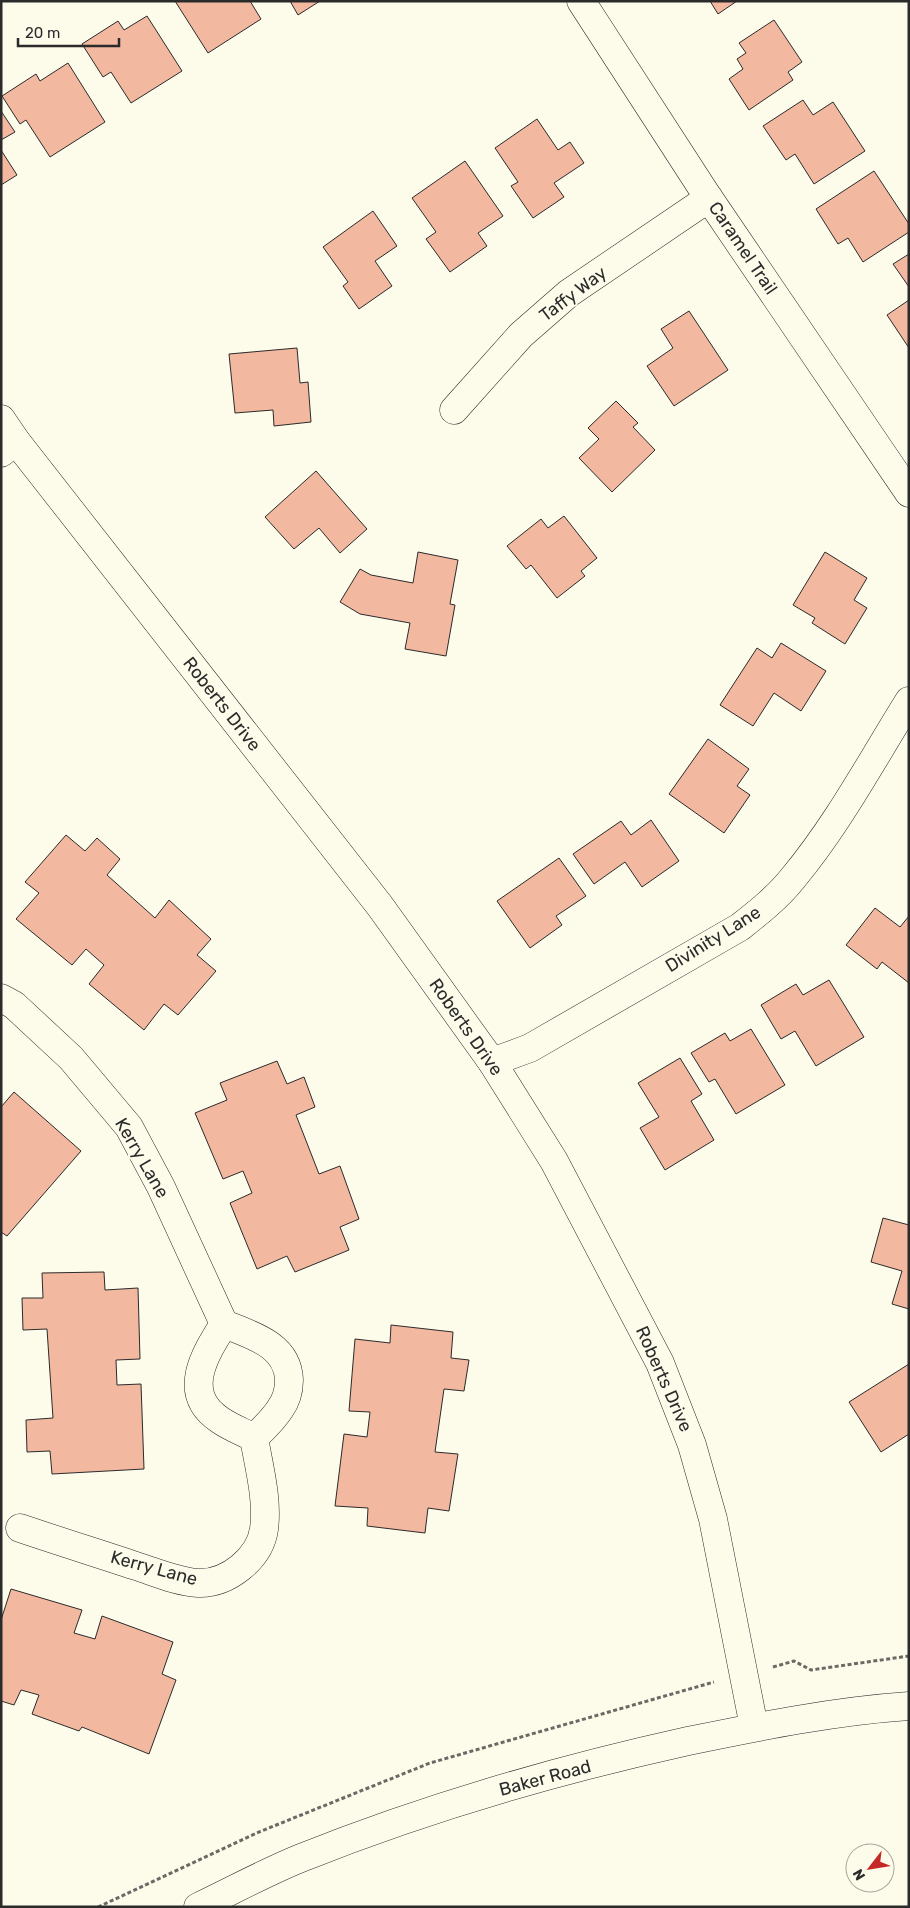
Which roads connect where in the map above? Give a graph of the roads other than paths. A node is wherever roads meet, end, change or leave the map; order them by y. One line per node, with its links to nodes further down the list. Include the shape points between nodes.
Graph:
1 (581, 1): 2 (street, Caramel Trail)
2 (710, 198): 3 (street, Taffy Way, via 569,293 521,335); 6 (street, Caramel Trail)
3 (454, 410)
4 (1, 418): 5 (street, Roberts Drive)
5 (9, 447): 9 (street, Roberts Drive, via 380,906)
6 (909, 493)
7 (909, 701): 9 (street, Divinity Lane, via 822,839 768,905 728,934 530,1048)
8 (1, 998): 10 (street, Kerry Lane, via 14,1005 71,1058 129,1127 161,1187)
9 (492, 1062): 14 (street, Roberts Drive, via 559,1170 660,1363 692,1445 713,1519)
10 (224, 1324): 11 (street, via 202,1359 199,1376 201,1394 219,1420); 11 (street, via 261,1338 278,1352 288,1369 289,1390 281,1409)
11 (254, 1438): 12 (street, Kerry Lane, via 264,1504 264,1530 257,1549 241,1568 222,1579 199,1583 171,1577)
12 (20, 1528)
13 (909, 1706): 14 (street, Baker Road)
14 (754, 1727): 15 (street, Baker Road, via 643,1751 451,1804 300,1859)
15 (198, 1907)

